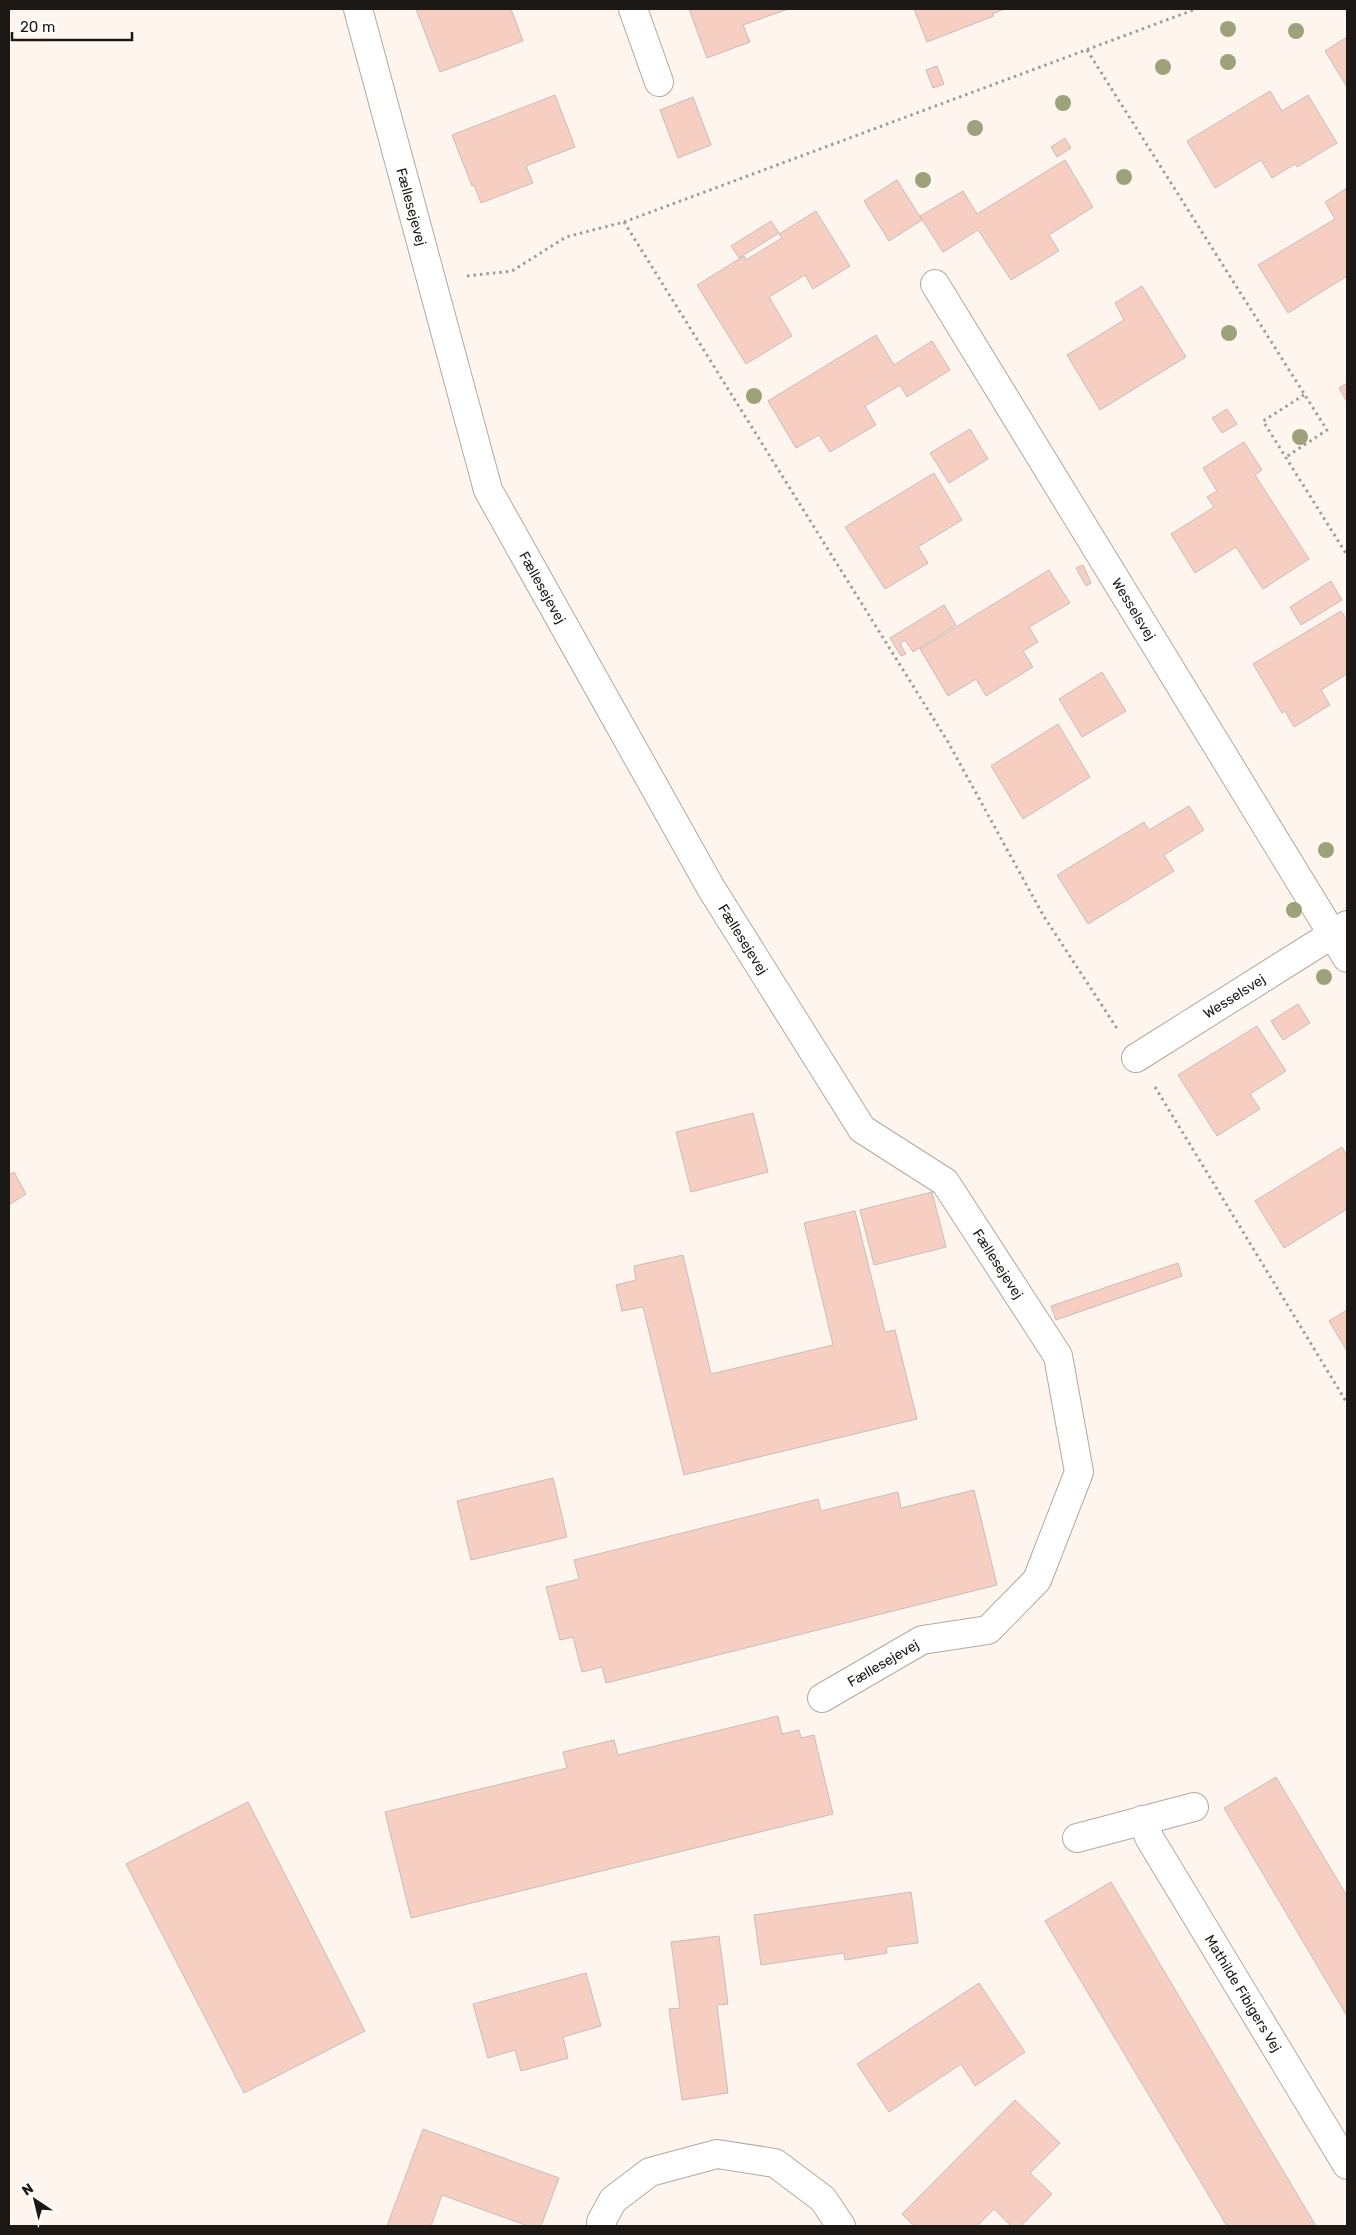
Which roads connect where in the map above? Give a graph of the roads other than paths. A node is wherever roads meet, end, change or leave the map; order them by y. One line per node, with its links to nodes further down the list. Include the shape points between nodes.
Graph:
1 (358, 9): 8 (street, Fællesejevej, via 488,490 711,888 862,1128 946,1182 1058,1356 1079,1472 1037,1580 988,1630 922,1640)
2 (633, 9): 3 (street)
3 (659, 82)
4 (935, 284): 5 (street, Wesselsvej)
5 (1340, 929): 6 (street, Wesselsvej); 7 (street, Wesselsvej)
6 (1347, 958)
7 (1136, 1058)
8 (822, 1698)
9 (1194, 1807): 10 (street)
10 (1142, 1820): 11 (street); 12 (street, Mathilde Fibigers Vej, via 1150,1839)
11 (1077, 1838)
12 (1347, 2165)
13 (602, 2226): 14 (street, via 600,2222 613,2200 650,2172 717,2154 775,2163 823,2199)
14 (841, 2226)

